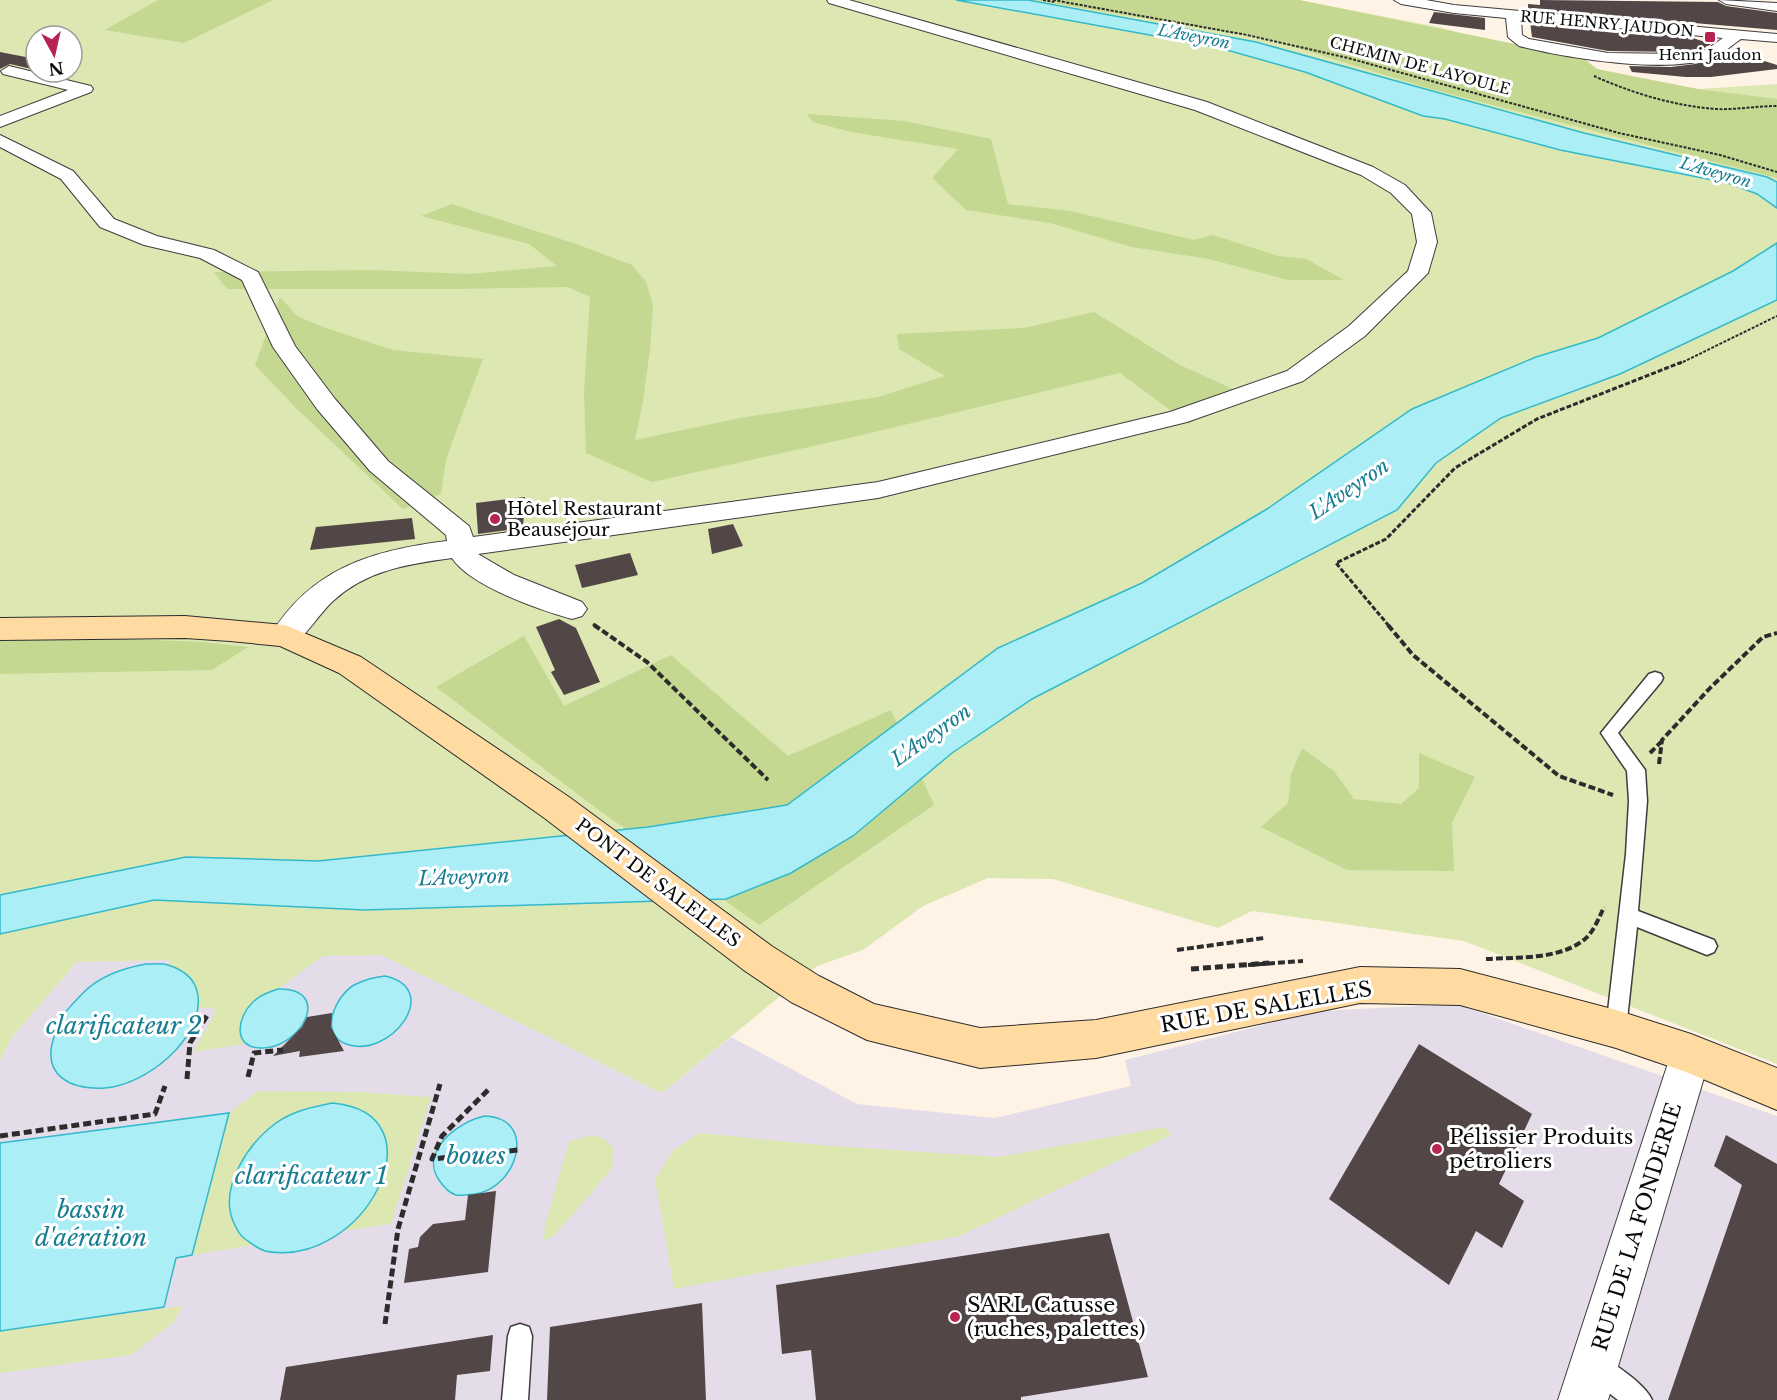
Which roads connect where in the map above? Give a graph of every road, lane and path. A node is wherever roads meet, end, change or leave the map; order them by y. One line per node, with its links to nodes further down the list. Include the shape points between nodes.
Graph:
1 (834, 0): 18 (street, via 1201,106 1356,167 1398,189 1421,213 1427,242 1418,273 1357,331 1294,376 1178,417 878,490)
2 (1043, 0): 6 (path)
3 (1053, 0): 6 (path, CHEMIN DE LAYOULE)
4 (1401, 0): 8 (street)
5 (1726, 0): 7 (street)
6 (1070, 4): 16 (path, CHEMIN DE LAYOULE, via 1177,21 1313,50 1619,133)
7 (1777, 7)
8 (1513, 14): 9 (street, RUE HENRY JAUDON); 9 (street, RUE HENRY JAUDON, via 1515,38 1524,43 1608,58 1699,57)
9 (1737, 35): 10 (street, RUE HENRY JAUDON)
10 (1777, 38)
11 (9, 71): 14 (street, via 86,88)
12 (1587, 73): 13 (path, via 1617,87 1716,109)
13 (1777, 106)
14 (0, 122)
15 (0, 140): 18 (street, via 67,175 107,223 151,241 207,254 251,276 284,347 326,404 379,466 459,532)
16 (1777, 171)
17 (1777, 316): 26 (path, via 1661,372 1537,419 1455,468 1386,539 1336,563 1413,656 1559,776)
18 (461, 548): 19 (street, via 469,562 487,573); 22 (street, via 399,556 344,576 320,594)
19 (572, 609): 25 (path, via 647,662)
20 (0, 629): 22 (street, PONT DE SALELLES, via 185,627)
21 (1777, 633): 24 (path, via 1763,638 1662,741 1659,764)
22 (285, 636): 32 (street, PONT DE SALELLES, via 350,665 556,807)
23 (1655, 678): 24 (lane, via 1609,733)
24 (1636, 770): 26 (path); 28 (lane, via 1638,801)
25 (768, 780)
26 (1626, 799)
27 (1606, 901): 34 (path, via 1584,940 1557,952)
28 (1628, 915): 30 (lane); 37 (lane)
29 (1264, 938): 31 (path)
30 (1707, 946)
31 (1177, 950)
32 (759, 959): 37 (street, RUE DE SALELLES, via 805,989 867,1021 980,1048 1096,1039 1360,985 1460,987)
33 (1315, 959): 35 (path)
34 (1478, 960)
35 (1191, 969)
36 (208, 1014): 41 (path, via 190,1043)
37 (1616, 1029): 39 (street, RUE DE SALELLES)
38 (283, 1050): 40 (path, via 254,1053)
39 (1691, 1054): 44 (street, RUE DE SALELLES); 50 (street, RUE DE LA FONDERIE)
40 (248, 1077)
41 (187, 1079)
42 (440, 1084): 48 (path, via 398,1229)
43 (165, 1086): 46 (path, via 155,1114)
44 (1777, 1089)
45 (488, 1090): 47 (path, via 447,1130 432,1159)
46 (0, 1136)
47 (518, 1150)
48 (385, 1324)
49 (519, 1336): 51 (lane)
50 (1588, 1383): 52 (lane)
51 (515, 1400)
52 (1638, 1400)

